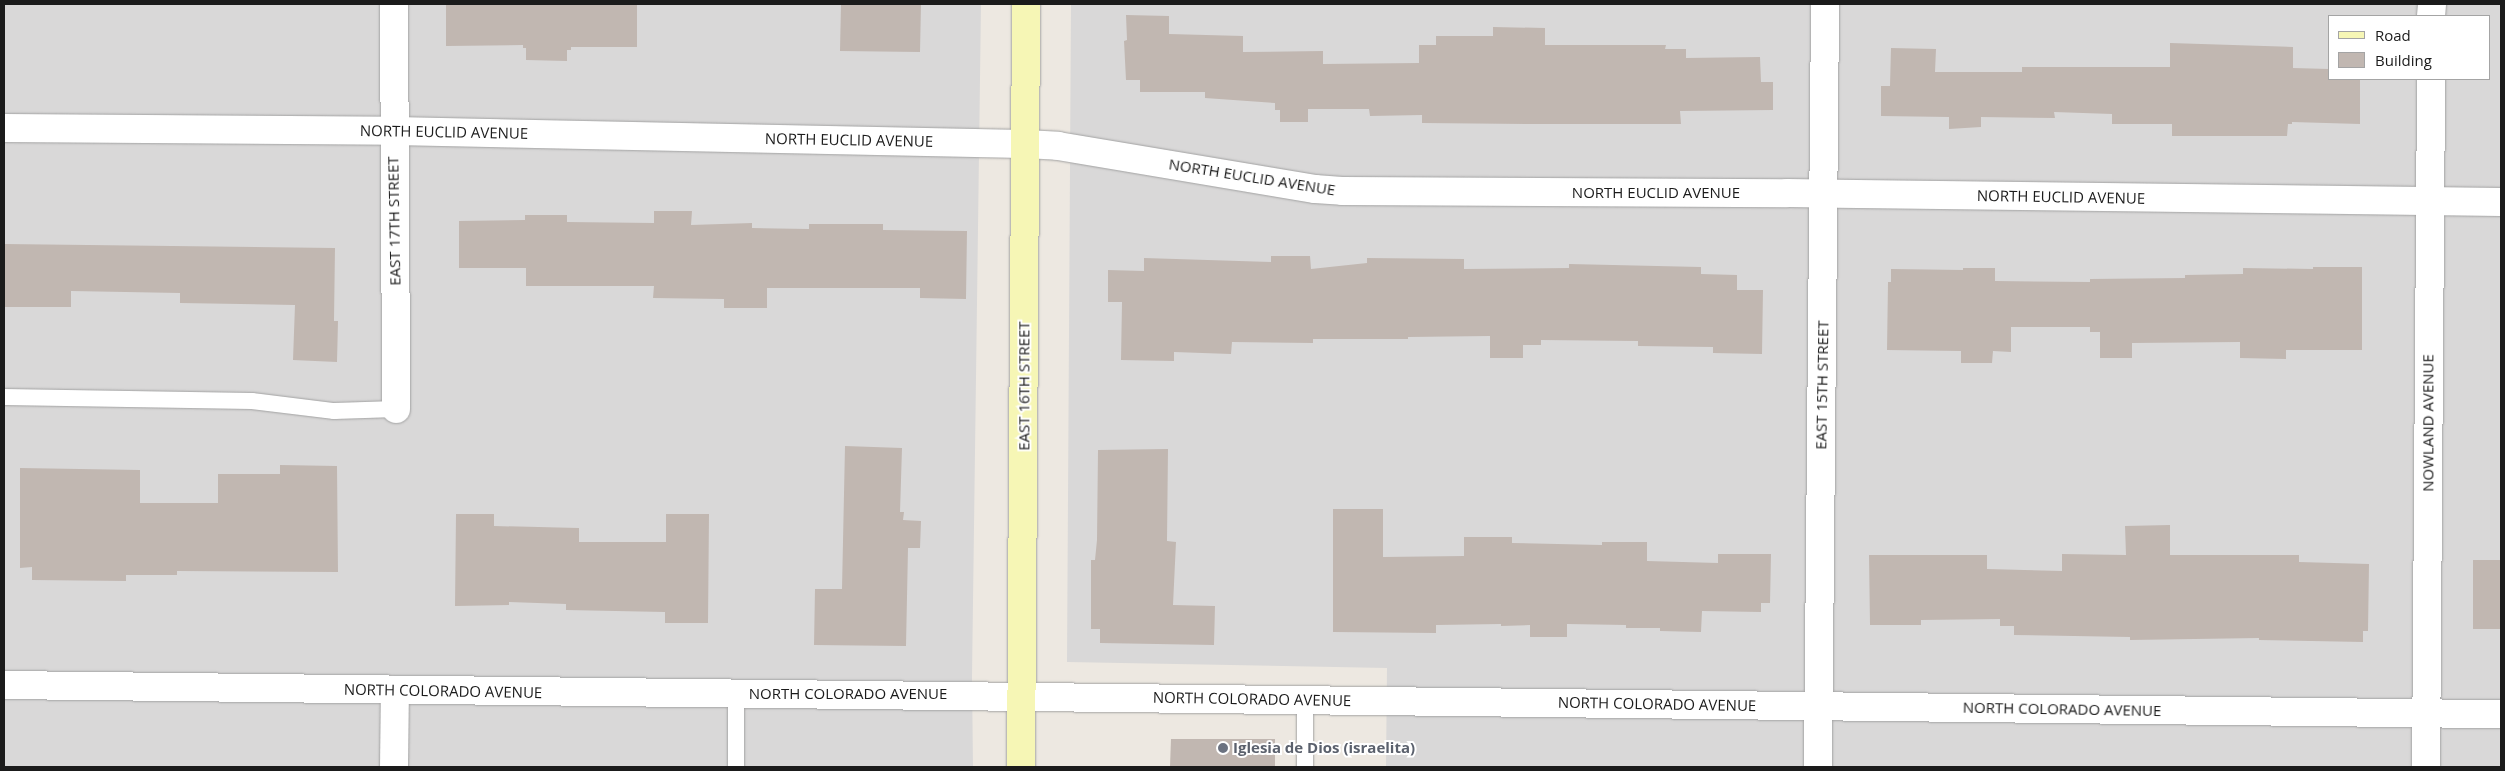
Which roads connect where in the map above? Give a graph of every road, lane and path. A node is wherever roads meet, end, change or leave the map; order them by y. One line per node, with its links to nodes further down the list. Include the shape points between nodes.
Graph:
1 (394, 4): 6 (street, EAST 17TH STREET)
2 (1026, 4): 7 (main road, EAST 16TH STREET)
3 (1825, 4): 8 (street, EAST 15TH STREET)
4 (2431, 80): 9 (street, NOWLAND AVENUE)
5 (4, 128): 6 (street, NORTH EUCLID AVENUE)
6 (394, 131): 7 (street, NORTH EUCLID AVENUE); 12 (street, EAST 17TH STREET)
7 (1025, 144): 8 (street, NORTH EUCLID AVENUE, via 1058,146 1342,191); 16 (main road, EAST 16TH STREET)
8 (1824, 194): 9 (street, NORTH EUCLID AVENUE); 18 (street, EAST 15TH STREET)
9 (2430, 201): 10 (street, NORTH EUCLID AVENUE); 19 (street, NOWLAND AVENUE)
10 (2501, 202)
11 (4, 397): 12 (lane, via 252,401 334,411)
12 (396, 409)
13 (4, 685): 14 (street, NORTH COLORADO AVENUE)
14 (394, 690): 15 (street, NORTH COLORADO AVENUE); 21 (street)
15 (736, 693): 16 (street, NORTH COLORADO AVENUE); 22 (lane)
16 (1022, 696): 17 (street, NORTH COLORADO AVENUE); 23 (main road, EAST 16TH STREET)
17 (1305, 700): 18 (street, NORTH COLORADO AVENUE); 24 (lane)
18 (1818, 706): 19 (street, NORTH COLORADO AVENUE); 25 (street, EAST 15TH STREET)
19 (2426, 713): 20 (street, NORTH COLORADO AVENUE); 26 (street, NOWLAND AVENUE)
20 (2501, 714)
21 (394, 767)
22 (736, 767)
23 (1021, 767)
24 (1305, 767)
25 (1818, 767)
26 (2426, 767)

